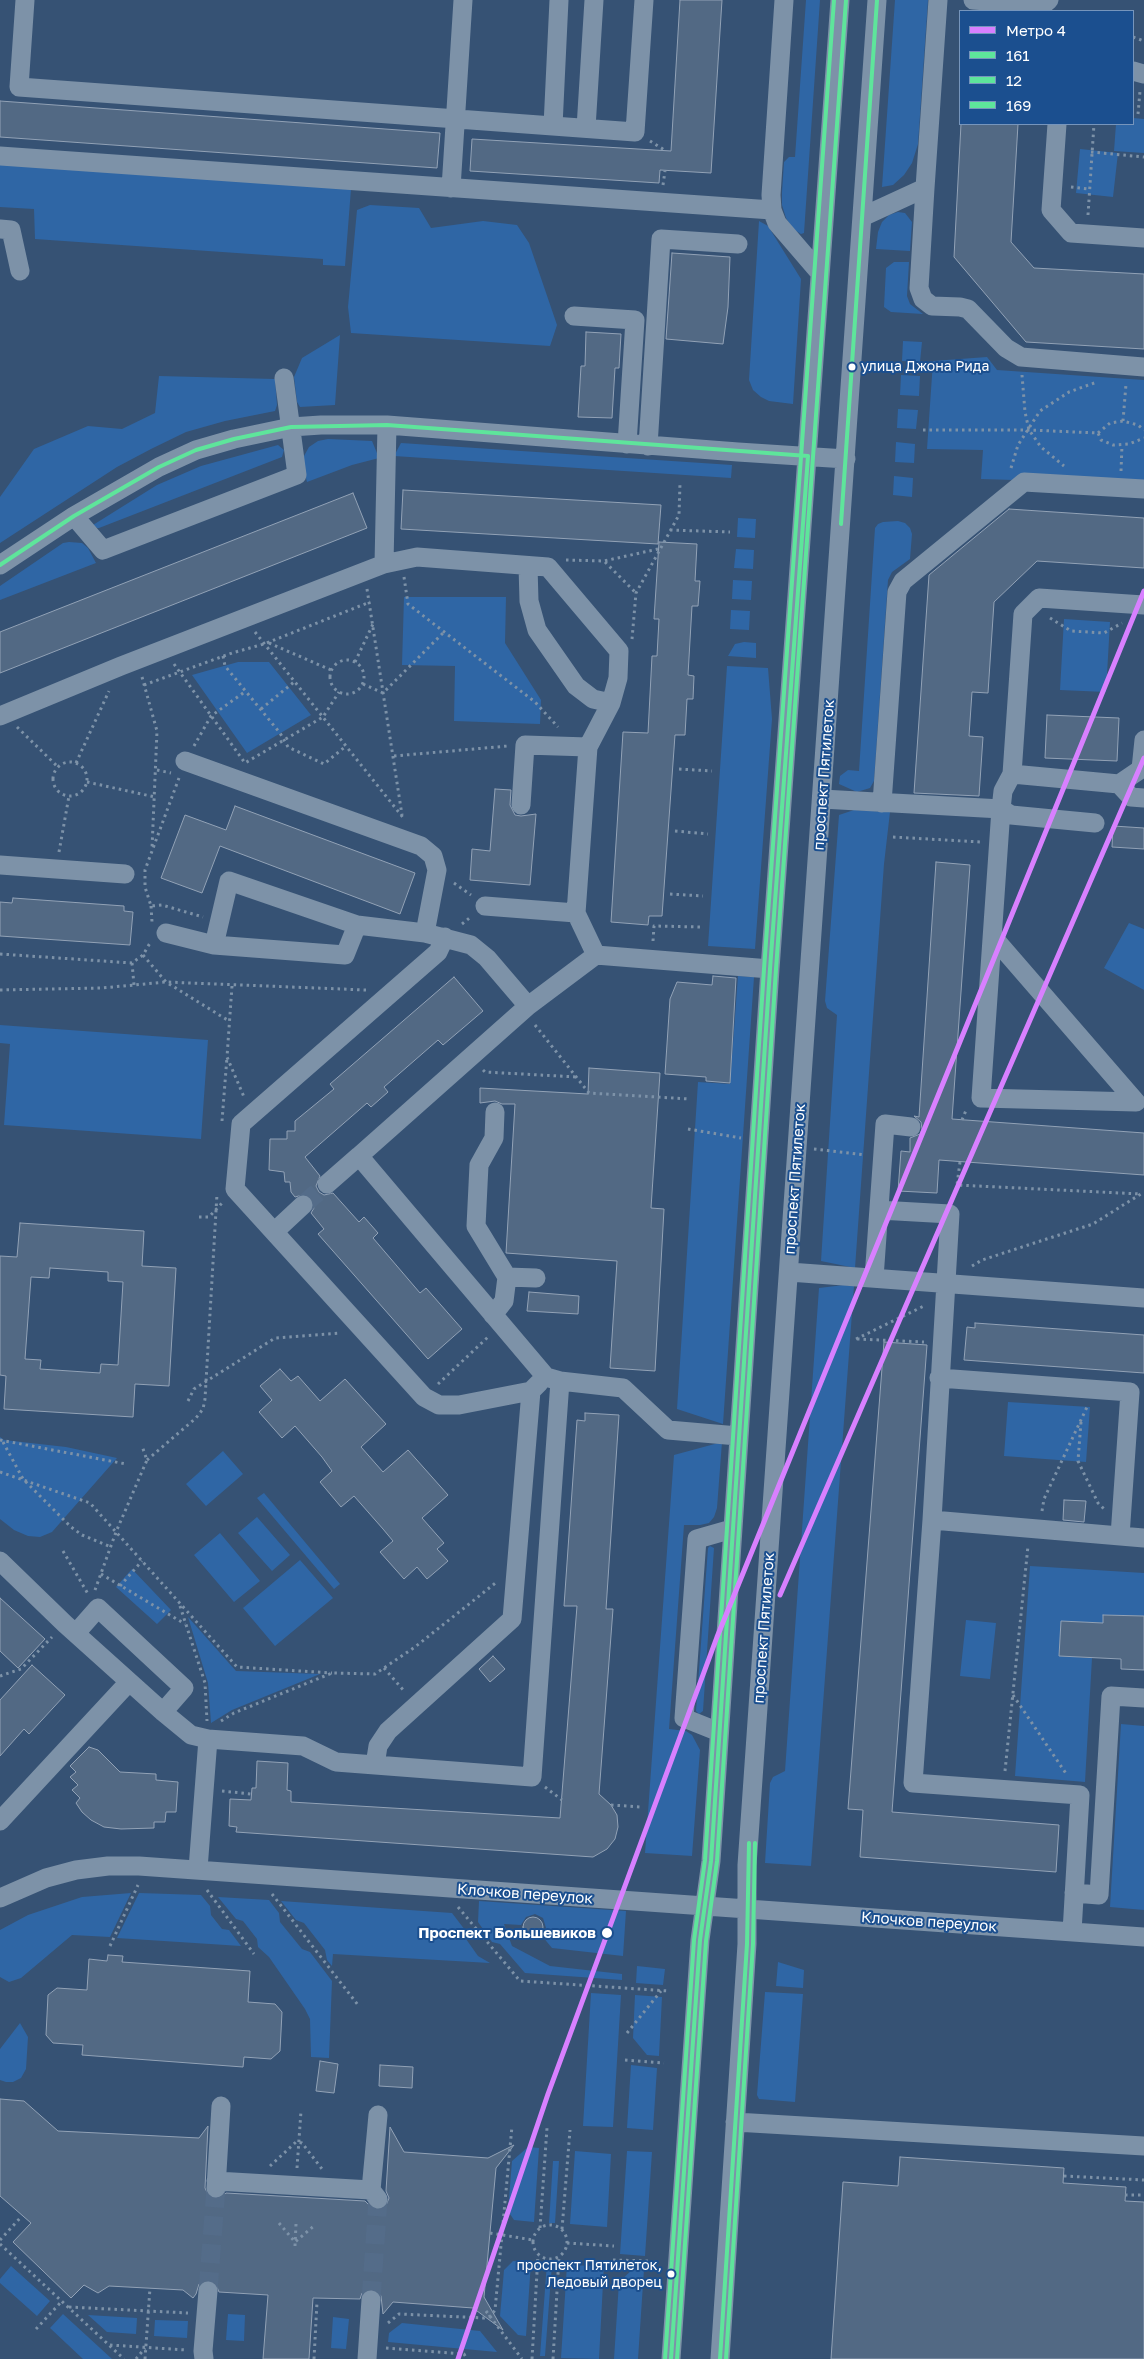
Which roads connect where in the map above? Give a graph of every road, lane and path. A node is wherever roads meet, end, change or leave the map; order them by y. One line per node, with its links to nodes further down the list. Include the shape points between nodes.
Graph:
1 (25, 0): 12 (street, via 19,87)
2 (463, 0): 12 (street)
3 (559, 0): 15 (street)
4 (594, 0): 16 (street)
5 (644, 0): 16 (street, via 635,132)
6 (784, 0): 22 (street)
7 (840, 0): 29 (street)
8 (877, 0): 23 (street, проспект Пятилеток)
9 (938, 0): 21 (street)
10 (973, 0): 11 (street)
11 (1049, 6)
12 (454, 119): 15 (street); 20 (street)
13 (1057, 125): 25 (street, via 1051,210 1071,233)
14 (1094, 125): 17 (path)
15 (553, 126): 16 (street)
16 (586, 128)
17 (1091, 152): 19 (path); 25 (path)
18 (0, 156): 20 (street)
19 (1144, 157)
20 (451, 188): 22 (street)
21 (925, 188): 23 (street); 31 (street, via 919,288 923,299 932,306 968,309 1006,348)
22 (772, 210): 29 (street, via 777,223)
23 (862, 217): 47 (street, проспект Пятилеток)
24 (0, 229): 28 (street, via 11,230)
25 (1088, 234): 26 (street)
26 (1144, 238)
27 (738, 244): 45 (street, via 662,239)
28 (20, 271)
29 (820, 273): 46 (street)
30 (574, 316): 43 (street, via 635,320)
31 (1021, 357): 32 (street); 39 (path)
32 (1135, 366): 35 (path)
33 (284, 378): 37 (street)
34 (1098, 382): 39 (path, via 1069,392 1047,406 1040,411)
35 (1123, 421): 40 (path); 41 (path, via 1110,423)
36 (387, 426): 37 (street); 43 (street); 58 (street)
37 (291, 427): 53 (street, via 196,450); 53 (street, via 297,475 103,550)
38 (923, 430): 39 (path)
39 (1029, 430): 41 (path); 49 (path, via 1057,461); 52 (path, via 1018,445 1012,462)
40 (1144, 430)
41 (1098, 433): 44 (path, via 1101,440)
42 (1144, 438): 44 (path)
43 (628, 444): 45 (street)
44 (1122, 445): 50 (path)
45 (648, 446): 46 (street)
46 (808, 456): 47 (street); 139 (street)
47 (846, 459): 107 (street, проспект Пятилеток)
48 (680, 483): 54 (path, via 678,515)
49 (1094, 485): 50 (street); 52 (street, via 1024,482)
50 (1121, 487): 51 (street)
51 (1144, 488)
52 (1008, 493): 108 (street, via 915,570 903,581 898,592)
53 (74, 516): 59 (street)
54 (670, 530): 55 (path); 56 (path)
55 (730, 532)
56 (658, 548): 57 (path); 63 (path)
57 (604, 561): 61 (path, via 560,559); 63 (path)
58 (393, 562): 60 (street, via 417,557); 62 (street); 70 (path, via 408,604)
59 (0, 564)
60 (528, 566): 61 (street); 85 (street, via 529,601 537,630 576,686 593,699)
61 (548, 567): 73 (street)
62 (364, 571): 64 (path); 67 (street)
63 (636, 593): 73 (path, via 632,638)
64 (370, 602): 69 (path); 71 (path)
65 (1144, 605): 66 (street, via 1039,598)
66 (1030, 607): 68 (path, via 1071,632 1104,633); 101 (street, via 1023,614)
67 (244, 617): 71 (path); 72 (street)
68 (1128, 620)
69 (373, 624): 75 (path); 84 (path)
70 (444, 632): 84 (path); 94 (path, via 535,702)
71 (266, 643): 74 (path); 77 (path); 79 (path)
72 (166, 648): 76 (street); 78 (path)
73 (619, 651): 85 (street, via 618,678)
74 (223, 656): 78 (path); 82 (path, via 225,666)
75 (355, 662): 77 (path, via 343,660); 80 (path, via 362,669)
76 (129, 663): 81 (path); 87 (street); 97 (path)
77 (331, 670): 83 (path, via 330,680)
78 (180, 672): 81 (path); 88 (path)
79 (294, 682): 86 (path); 89 (path)
80 (363, 684): 83 (path, via 350,694); 84 (path)
81 (144, 685): 105 (path, via 158,731)
82 (246, 692): 86 (path); 88 (path)
83 (339, 692): 89 (path)
84 (383, 693): 95 (path)
85 (611, 703): 94 (street)
86 (261, 709): 90 (path)
87 (2, 715): 98 (path)
88 (211, 716): 90 (path, via 245,763); 96 (path)
89 (322, 717): 90 (path); 93 (path)
90 (284, 740): 93 (path, via 288,747 324,764)
91 (1144, 740): 103 (street, via 1141,769)
92 (525, 745): 94 (street); 95 (path); 109 (street)
93 (346, 746): 111 (path)
94 (581, 747): 126 (street)
95 (394, 756): 111 (path)
96 (185, 761): 117 (street); 118 (path)
97 (76, 763): 98 (path, via 66,762); 102 (path, via 83,768)
98 (58, 767): 104 (path, via 53,776 54,785)
99 (679, 769): 100 (path)
100 (712, 771)
101 (1012, 774): 103 (street); 110 (street, via 1003,791)
102 (87, 782): 104 (path, via 78,794); 105 (path)
103 (1119, 784): 106 (street, via 1131,797)
104 (68, 796): 120 (path)
105 (156, 797): 118 (path)
106 (1144, 798)
107 (822, 800): 108 (street); 167 (street, проспект Пятилеток)
108 (882, 803): 110 (street)
109 (521, 805)
110 (1001, 809): 112 (street, via 1011,815); 133 (street)
111 (402, 816): 117 (path)
112 (1095, 823)
113 (675, 831): 114 (path)
114 (708, 834)
115 (893, 837): 116 (path)
116 (985, 843)
117 (421, 846): 121 (street, via 433,856)
118 (152, 852): 127 (path, via 145,870 145,887 151,906 162,905)
119 (0, 865): 120 (street)
120 (56, 869): 122 (street)
121 (437, 870): 125 (path); 131 (street)
122 (125, 874)
123 (670, 894): 124 (path)
124 (703, 896)
125 (485, 906): 126 (street); 132 (path)
126 (576, 913): 136 (street)
127 (220, 922): 128 (street, via 229,881); 134 (street)
128 (357, 925): 131 (street); 134 (street, via 345,955)
129 (701, 927): 137 (path, via 654,926)
130 (166, 933): 134 (street)
131 (425, 933): 132 (street)
132 (445, 937): 144 (street, via 438,952); 145 (street, via 471,945 487,958)
133 (993, 937): 133 (street, via 981,1098 1136,1102 1019,967)
134 (214, 944)
135 (0, 954): 138 (path)
136 (596, 954): 137 (street); 145 (street)
137 (651, 959): 139 (street)
138 (132, 962): 140 (path, via 143,955); 141 (path)
139 (770, 969): 184 (street)
140 (166, 982): 141 (path); 142 (path); 146 (path)
141 (134, 985): 143 (path)
142 (232, 986): 144 (path); 146 (path)
143 (0, 990)
144 (392, 991): 153 (street)
145 (528, 1006): 148 (street); 149 (path, via 532,1020)
146 (230, 1021): 147 (path)
147 (226, 1056): 153 (path); 155 (path)
148 (470, 1057): 149 (path, via 485,1072); 157 (street)
149 (577, 1077): 151 (path, via 589,1093)
150 (968, 1098): 154 (path, via 968,1108)
151 (690, 1100)
152 (496, 1112): 168 (street, via 494,1138 479,1165 476,1226)
153 (251, 1114): 160 (street, via 241,1124)
154 (962, 1120)
155 (222, 1123)
156 (911, 1127): 164 (street, via 885,1124)
157 (359, 1156): 159 (street); 173 (street)
158 (960, 1162): 161 (path, via 957,1185)
159 (327, 1184)
160 (226, 1189): 163 (path); 163 (path); 166 (street)
161 (1143, 1193): 171 (path, via 1093,1224 982,1260)
162 (303, 1205): 166 (street)
163 (216, 1209): 165 (path, via 208,1216); 178 (path)
164 (879, 1210): 170 (street); 171 (street, via 950,1214)
165 (199, 1217)
166 (274, 1232): 174 (street)
167 (789, 1272): 170 (street); 237 (street, проспект Пятилеток, via 748,1855)
168 (507, 1277): 169 (street); 173 (street)
169 (536, 1278)
170 (874, 1278): 171 (street)
171 (945, 1289): 172 (street); 175 (street); 175 (path, via 856,1339)
172 (1144, 1298)
173 (497, 1320): 177 (street); 180 (path)
174 (363, 1331): 178 (path, via 275,1338); 180 (street)
175 (942, 1344): 176 (street)
176 (940, 1378): 193 (street); 197 (street, via 1130,1392)
177 (553, 1379): 179 (street); 184 (street, via 623,1388 668,1430); 208 (street)
178 (206, 1382): 181 (path, via 194,1389); 187 (path, via 203,1409)
179 (531, 1391): 180 (street, via 459,1405 439,1405); 207 (street)
180 (424, 1397)
181 (188, 1401)
182 (1087, 1407): 183 (path)
183 (1081, 1419): 191 (path); 192 (path, via 1078,1462)
184 (738, 1436): 195 (street)
185 (2, 1441): 188 (path); 190 (path)
186 (142, 1446): 187 (path)
187 (147, 1460): 196 (path)
188 (126, 1464)
189 (0, 1472): 190 (path)
190 (23, 1479): 196 (path, via 90,1503); 199 (path, via 70,1526)
191 (1044, 1499)
192 (1098, 1503)
193 (932, 1520): 194 (street); 222 (street, via 913,1783)
194 (1030, 1528): 197 (street); 215 (path)
195 (732, 1529): 219 (street); 219 (street, via 697,1539 684,1718)
196 (116, 1532): 199 (path); 202 (path)
197 (1120, 1536): 198 (street)
198 (1144, 1538)
199 (111, 1547): 203 (path)
200 (63, 1551): 203 (path, via 90,1597)
201 (0, 1561): 210 (street)
202 (142, 1561): 205 (path); 206 (path)
203 (101, 1574): 205 (path)
204 (497, 1581): 211 (path, via 415,1648)
205 (120, 1586): 209 (path)
206 (179, 1603): 209 (path); 212 (path, via 237,1667)
207 (512, 1619): 208 (street); 217 (street)
208 (544, 1623): 221 (street, via 532,1777)
209 (186, 1624): 220 (path, via 205,1683)
210 (71, 1628): 213 (path, via 21,1669); 214 (street); 218 (street, via 98,1608 184,1688)
211 (384, 1668): 212 (path, via 375,1674); 217 (path)
212 (332, 1672): 220 (path, via 234,1713)
213 (0, 1676)
214 (129, 1682): 218 (street); 228 (street)
215 (1013, 1695): 222 (path); 225 (path)
216 (1144, 1698): 232 (street, via 1111,1696 1099,1894)
217 (416, 1705): 221 (street, via 388,1731 378,1746)
218 (163, 1712): 220 (street, via 191,1735)
219 (719, 1732): 236 (street)
220 (207, 1734): 221 (street, via 303,1746 336,1762); 223 (street)
221 (375, 1765)
222 (1003, 1789): 225 (street)
223 (204, 1790): 224 (path); 229 (street)
224 (251, 1794)
225 (1080, 1795): 232 (street)
226 (611, 1805): 227 (path)
227 (640, 1807)
228 (0, 1821)
229 (198, 1869): 234 (street, Клочков переулок, via 108,1866 76,1870 46,1878); 236 (street, Клочков переулок)
230 (138, 1885): 240 (path)
231 (207, 1889): 241 (path)
232 (1074, 1893): 238 (street)
233 (272, 1894): 244 (path)
234 (0, 1898)
235 (457, 1906): 242 (path, via 520,1982)
236 (705, 1907): 237 (street, Клочков переулок); 306 (street)
237 (747, 1910): 238 (street, Клочков переулок); 251 (street, проспект Пятилеток)
238 (1072, 1932): 239 (street, Клочков переулок)
239 (1144, 1937)
240 (110, 1946)
241 (254, 1954)
242 (662, 1991): 243 (path); 245 (path)
243 (669, 1991)
244 (358, 2006)
245 (627, 2033)
246 (625, 2060): 247 (path)
247 (664, 2062)
248 (222, 2106): 260 (street, via 216,2185)
249 (301, 2111): 255 (path)
250 (378, 2115): 261 (street, via 375,2195)
251 (735, 2122): 256 (street); 307 (street, проспект Пятилеток)
252 (512, 2126): 271 (path)
253 (547, 2128): 268 (path)
254 (570, 2130): 269 (path)
255 (298, 2143): 257 (path); 260 (path, via 260,2175); 261 (path, via 302,2143 331,2181)
256 (1144, 2146)
257 (297, 2168)
258 (1064, 2176): 259 (path)
259 (1144, 2180)
260 (260, 2184): 261 (street)
261 (331, 2188)
262 (1125, 2195): 263 (path)
263 (1144, 2195)
264 (22, 2216): 273 (path)
265 (279, 2223): 275 (path)
266 (296, 2224): 275 (path)
267 (315, 2224): 275 (path)
268 (540, 2228): 269 (path, via 547,2225); 272 (path)
269 (562, 2229): 274 (path)
270 (490, 2233): 271 (path)
271 (503, 2234): 272 (path); 289 (path, via 495,2310)
272 (533, 2240): 277 (path)
273 (0, 2242): 284 (path)
274 (567, 2243): 276 (path); 278 (path)
275 (295, 2244)
276 (614, 2246)
277 (538, 2255): 278 (path); 304 (path)
278 (558, 2257): 305 (path)
279 (613, 2260): 280 (path)
280 (650, 2262)
281 (150, 2288): 287 (path)
282 (208, 2300): 287 (path, via 194,2313); 297 (street)
283 (371, 2300): 296 (street)
284 (62, 2301): 286 (path); 291 (path)
285 (317, 2302): 293 (path)
286 (69, 2307): 287 (path); 294 (path)
287 (149, 2311): 295 (path)
288 (486, 2311): 289 (path)
289 (491, 2316): 290 (path, via 399,2314); 303 (path)
290 (387, 2324)
291 (36, 2329)
292 (311, 2330): 293 (path)
293 (316, 2330): 301 (path)
294 (110, 2345): 295 (path); 298 (path)
295 (146, 2348): 297 (path); 299 (path); 300 (path)
296 (368, 2353): 302 (path, via 464,2354)
297 (204, 2355)
298 (124, 2359)
299 (136, 2359)
300 (144, 2359)
301 (314, 2359)
302 (467, 2359)
303 (522, 2359)
304 (532, 2359)
305 (553, 2359)
306 (671, 2359)
307 (720, 2359)

